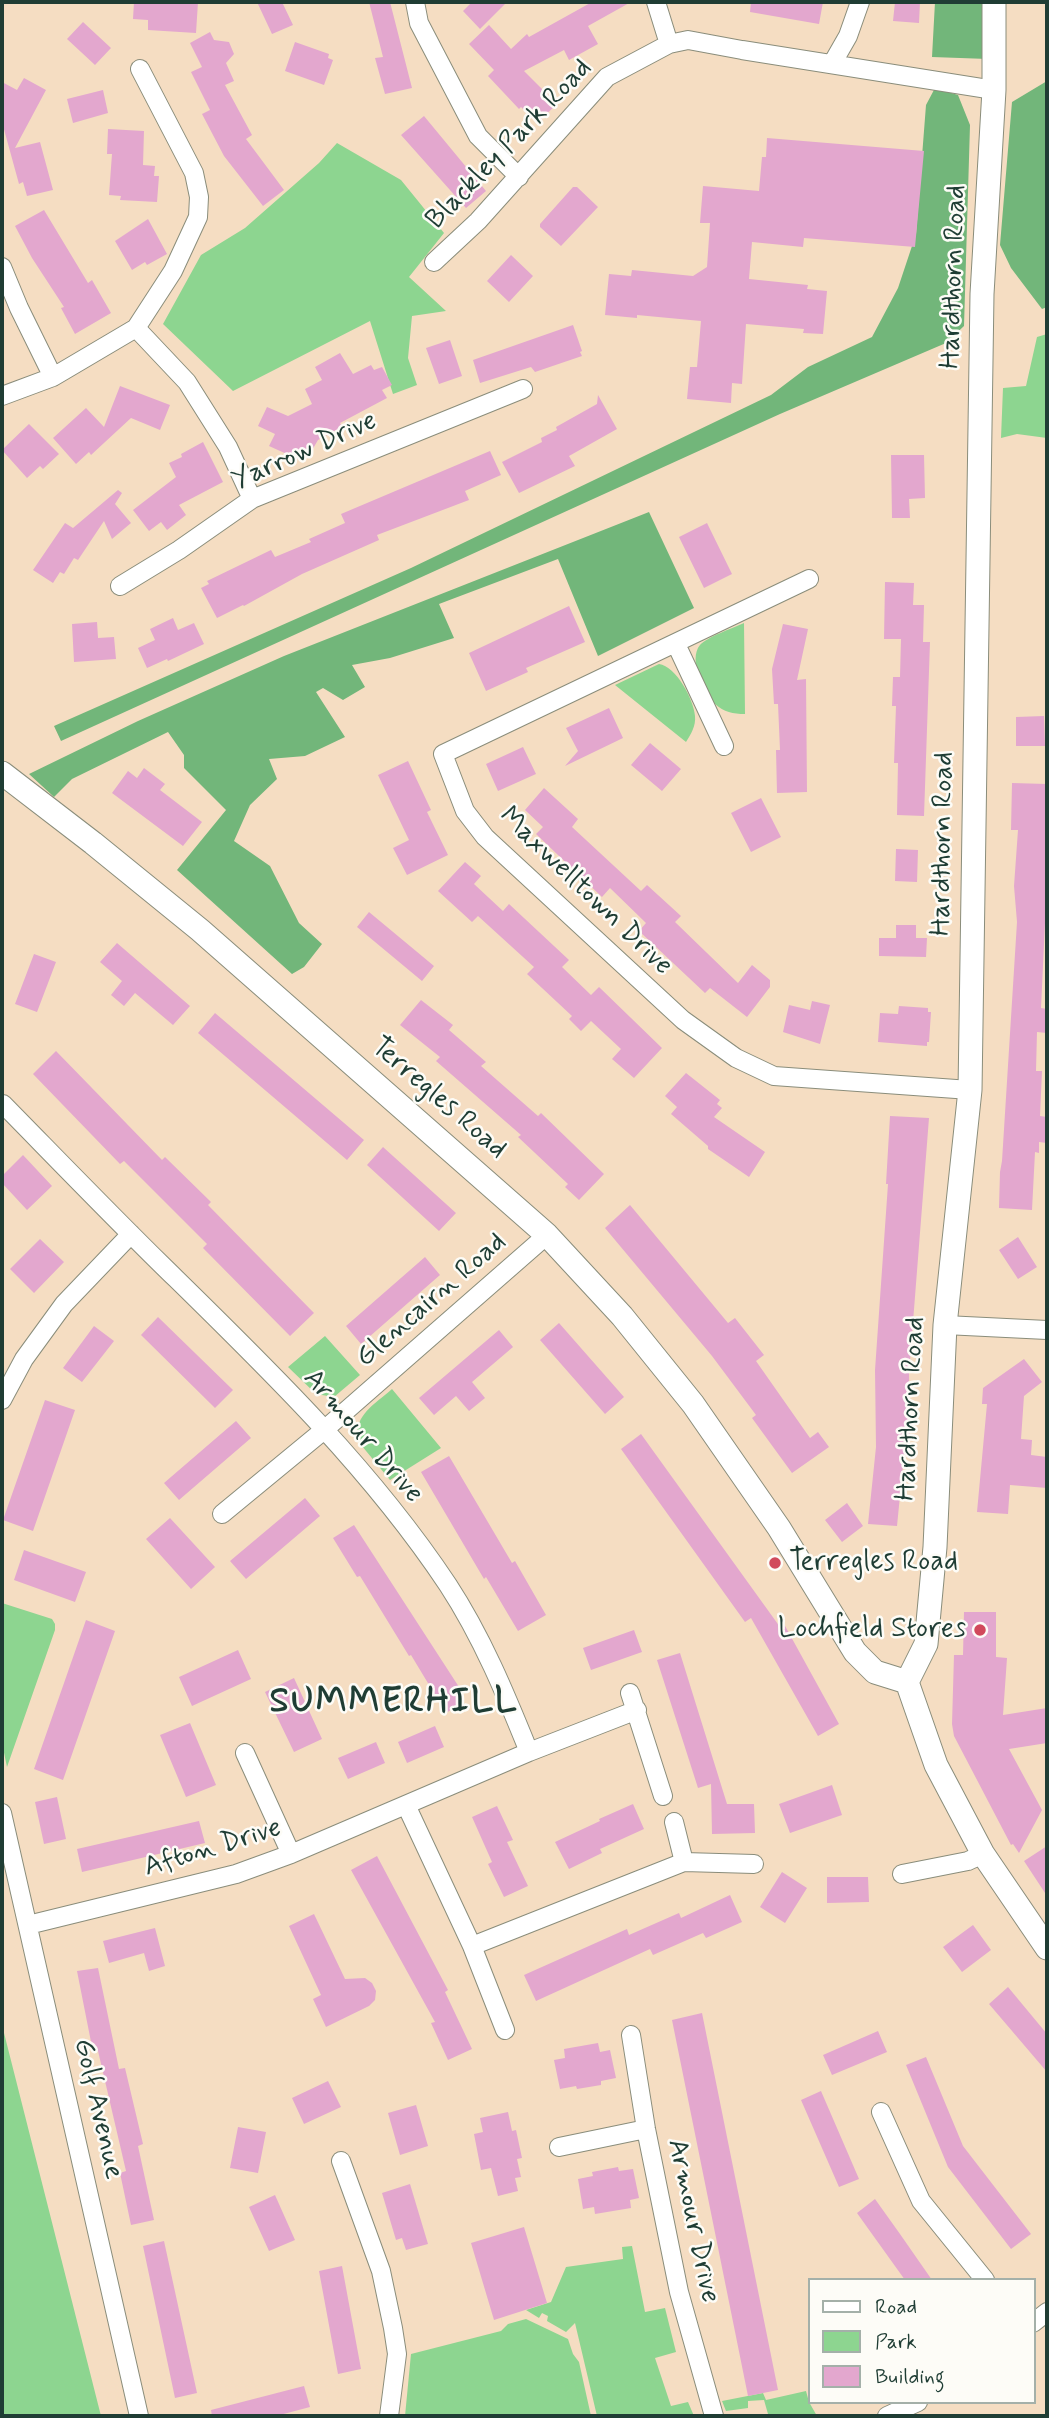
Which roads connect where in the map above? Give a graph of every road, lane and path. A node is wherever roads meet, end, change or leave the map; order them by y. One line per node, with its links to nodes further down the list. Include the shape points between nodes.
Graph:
1 (415, 2): 9 (street, via 419,23 478,135)
2 (656, 2): 5 (street)
3 (860, 2): 6 (street)
4 (994, 2): 8 (street, Hardthorn Road)
5 (669, 44): 6 (street, Blackley Park Road, via 688,40); 9 (street, Blackley Park Road, via 607,77)
6 (832, 64): 8 (street, Blackley Park Road)
7 (140, 69): 12 (street, via 194,173 199,197 198,217 173,271)
8 (994, 90): 22 (street, Hardthorn Road, via 982,294)
9 (519, 177): 10 (street, Blackley Park Road)
10 (434, 262)
11 (2, 267): 13 (street)
12 (136, 328): 13 (street); 16 (street, via 187,382 228,447)
13 (53, 377): 15 (street)
14 (523, 389): 16 (street, Yarrow Drive)
15 (2, 396)
16 (252, 499): 18 (street, Yarrow Drive)
17 (809, 579): 19 (street, Maxwelltown Drive)
18 (120, 586)
19 (676, 644): 20 (street); 22 (street, Maxwelltown Drive, via 443,754 465,811 485,837 606,951 683,1020 736,1058 774,1076)
20 (724, 747)
21 (2, 773): 25 (street, Terregles Road, via 200,930)
22 (970, 1090): 26 (street, Hardthorn Road)
23 (4, 1104): 24 (street, Armour Drive)
24 (131, 1234): 28 (street, via 64,1304 24,1359); 29 (street, Armour Drive)
25 (547, 1235): 29 (street, Glencairn Road); 31 (street, Terregles Road, via 622,1316 693,1404 779,1528 855,1652 875,1672)
26 (945, 1325): 27 (street); 31 (street, Hardthorn Road, via 926,1644)
27 (1047, 1330)
28 (2, 1400)
29 (324, 1430): 30 (street, Glencairn Road); 34 (street, Armour Drive, via 391,1506 449,1587 497,1672)
30 (222, 1514)
31 (907, 1682): 40 (street, via 936,1765)
32 (630, 1693): 33 (street)
33 (637, 1710): 34 (street); 36 (street)
34 (529, 1752): 37 (street)
35 (245, 1753): 41 (street)
36 (663, 1796)
37 (406, 1805): 41 (street, Afton Drive); 46 (street)
38 (2, 1813): 45 (street, Golf Avenue)
39 (674, 1822): 42 (street)
40 (983, 1853): 44 (street, via 968,1861); 47 (street)
41 (291, 1854): 45 (street, Afton Drive, via 236,1874)
42 (684, 1862): 43 (street); 46 (street)
43 (754, 1864)
44 (902, 1874)
45 (28, 1925): 56 (street, Golf Avenue)
46 (472, 1946): 48 (street)
47 (1047, 1948)
48 (505, 2030)
49 (631, 2035): 51 (street, Armour Drive)
50 (881, 2112): 54 (street, via 921,2200)
51 (646, 2129): 52 (street); 58 (street, Armour Drive, via 679,2292)
52 (559, 2147)
53 (341, 2161): 57 (street, via 381,2271 393,2328 397,2354)
54 (983, 2278)
55 (914, 2404): 59 (street)
56 (139, 2416)
57 (389, 2416)
58 (714, 2416)
59 (887, 2416)

